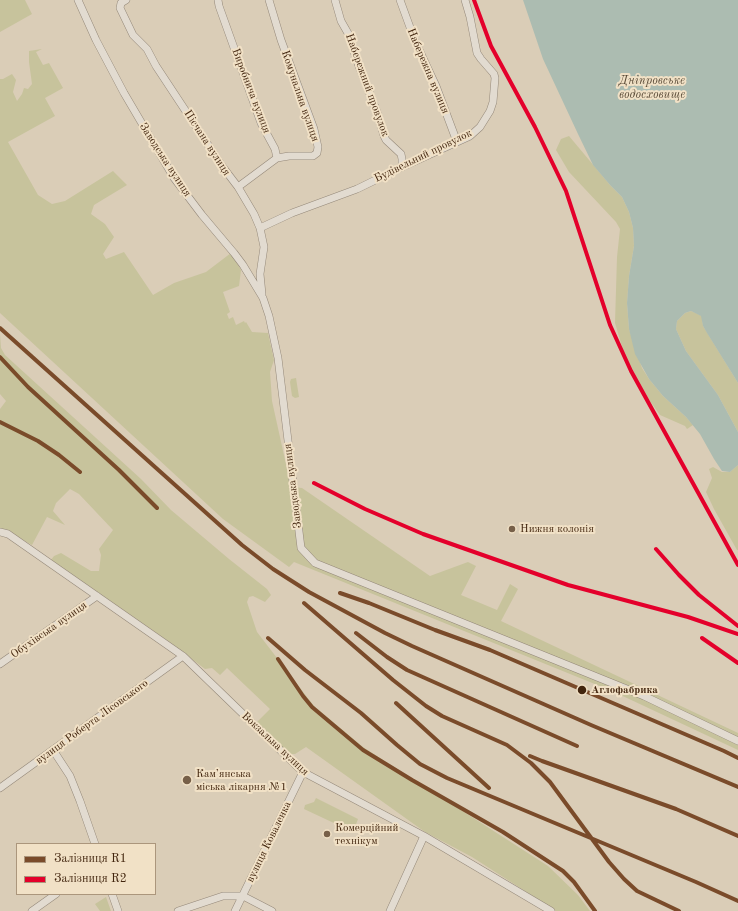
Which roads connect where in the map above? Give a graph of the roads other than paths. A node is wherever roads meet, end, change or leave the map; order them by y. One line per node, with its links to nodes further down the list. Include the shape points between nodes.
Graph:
1 (78, 0): 13 (street, Заводська вулиця, via 124,93 174,178 243,265)
2 (126, 0): 11 (street, Пісчана вулиця, via 121,3 120,8 133,35 147,49)
3 (218, 0): 9 (street, Виробнича вулиця, via 261,123)
4 (269, 0): 9 (street, Комунальна вулиця, via 318,147 317,153 313,156)
5 (335, 0): 10 (street, Набережний провулок, via 384,136 401,154)
6 (400, 0): 8 (street, Набережна вулиця)
7 (465, 0): 8 (street, Будівельний провулок, via 477,53 494,74 495,84 490,111 480,127 470,136)
8 (457, 142): 10 (street, Будівельний провулок)
9 (277, 158): 11 (street)
10 (402, 167): 12 (street, Будівельний провулок)
11 (238, 187): 12 (street, Пісчана вулиця)
12 (260, 228): 13 (street, Пісчана вулиця, via 264,247 260,274)
13 (263, 298): 20 (street, Заводська вулиця, via 278,358 301,548 315,563 644,696)
14 (0, 532): 15 (street, Вокзальна вулиця)
15 (8, 534): 16 (street); 17 (street, Вокзальна вулиця)
16 (0, 540)
17 (97, 596): 18 (street, Вокзальна вулиця); 19 (street, Обухівська вулиця)
18 (183, 656): 21 (street, вулиця Роберта Лісовського); 22 (street, Вокзальна вулиця)
19 (0, 664)
20 (738, 741)
21 (54, 750): 23 (street, вулиця Роберта Лісовського); 25 (street, via 70,776)
22 (303, 772): 24 (street, Вокзальна вулиця); 28 (street, вулиця Коваленка)
23 (0, 788)
24 (424, 836): 34 (street); 35 (street, Вокзальна вулиця)
25 (95, 843)
26 (55, 895): 29 (street)
27 (112, 895): 30 (street)
28 (243, 896): 31 (street, via 223,896); 32 (street, вулиця Коваленка); 33 (street)
29 (32, 911)
30 (118, 911)
31 (178, 911)
32 (235, 911)
33 (272, 911)
34 (390, 911)
35 (551, 911)

